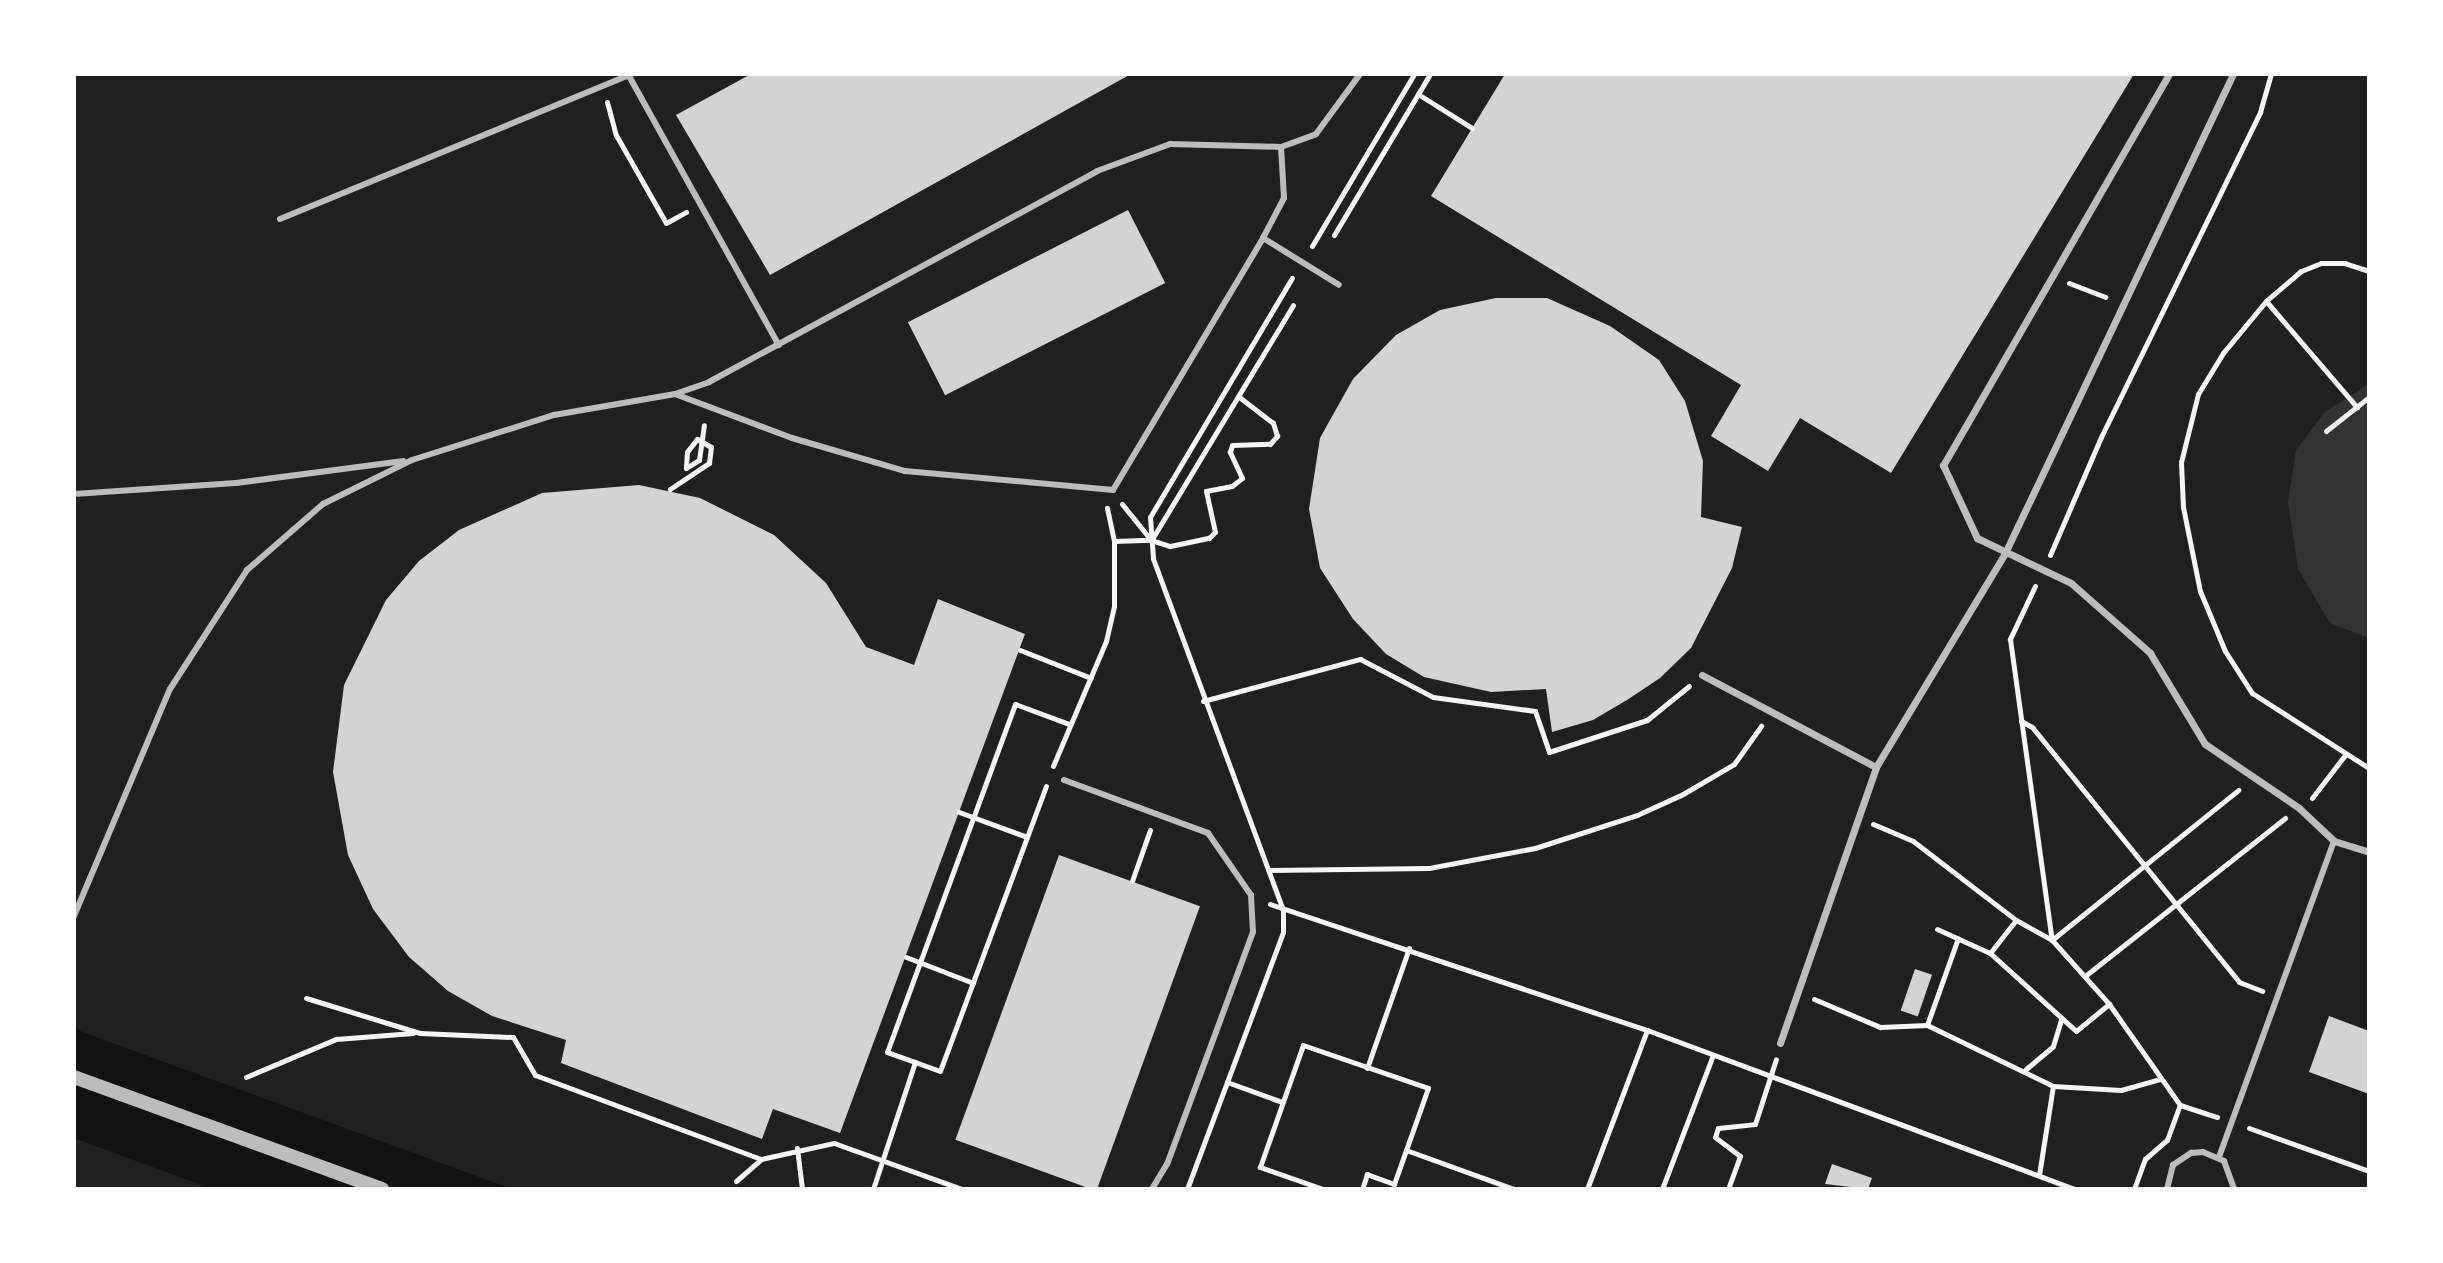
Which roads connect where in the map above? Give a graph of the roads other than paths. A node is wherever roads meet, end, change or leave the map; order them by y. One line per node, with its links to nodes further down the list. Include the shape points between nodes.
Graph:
1 (1360, 74): 5 (lane, via 1316,134)
2 (2169, 74): 13 (street, via 1943,465 1977,538)
3 (2233, 74): 13 (street)
4 (630, 75): 6 (lane); 9 (lane)
5 (1281, 147): 7 (lane, via 1284,198); 9 (lane, via 1170,144 1097,171)
6 (280, 219)
7 (1263, 238): 8 (lane); 10 (lane, via 1113,490 905,471)
8 (1339, 285)
9 (779, 345): 10 (lane)
10 (675, 394): 11 (lane, via 554,415)
11 (412, 460): 12 (lane, via 236,483); 19 (lane, via 323,504 247,570 170,689)
12 (74, 494)
13 (2005, 553): 15 (street); 17 (street, via 2071,583 2150,653 2205,744 2299,808)
14 (1702, 675): 15 (street)
15 (1876, 767): 20 (street)
16 (1064, 780): 24 (lane, via 1208,833 1251,895 1253,932 1167,1164)
17 (2334, 841): 18 (street); 22 (lane)
18 (2369, 852)
19 (74, 916)
20 (1780, 1043)
21 (74, 1077): 23 (street)
22 (2219, 1157): 25 (lane, via 2203,1152 2180,1158 2168,1175); 26 (lane, via 2231,1170)
23 (382, 1189)
24 (1152, 1189)
25 (2167, 1189)
26 (2234, 1189)

